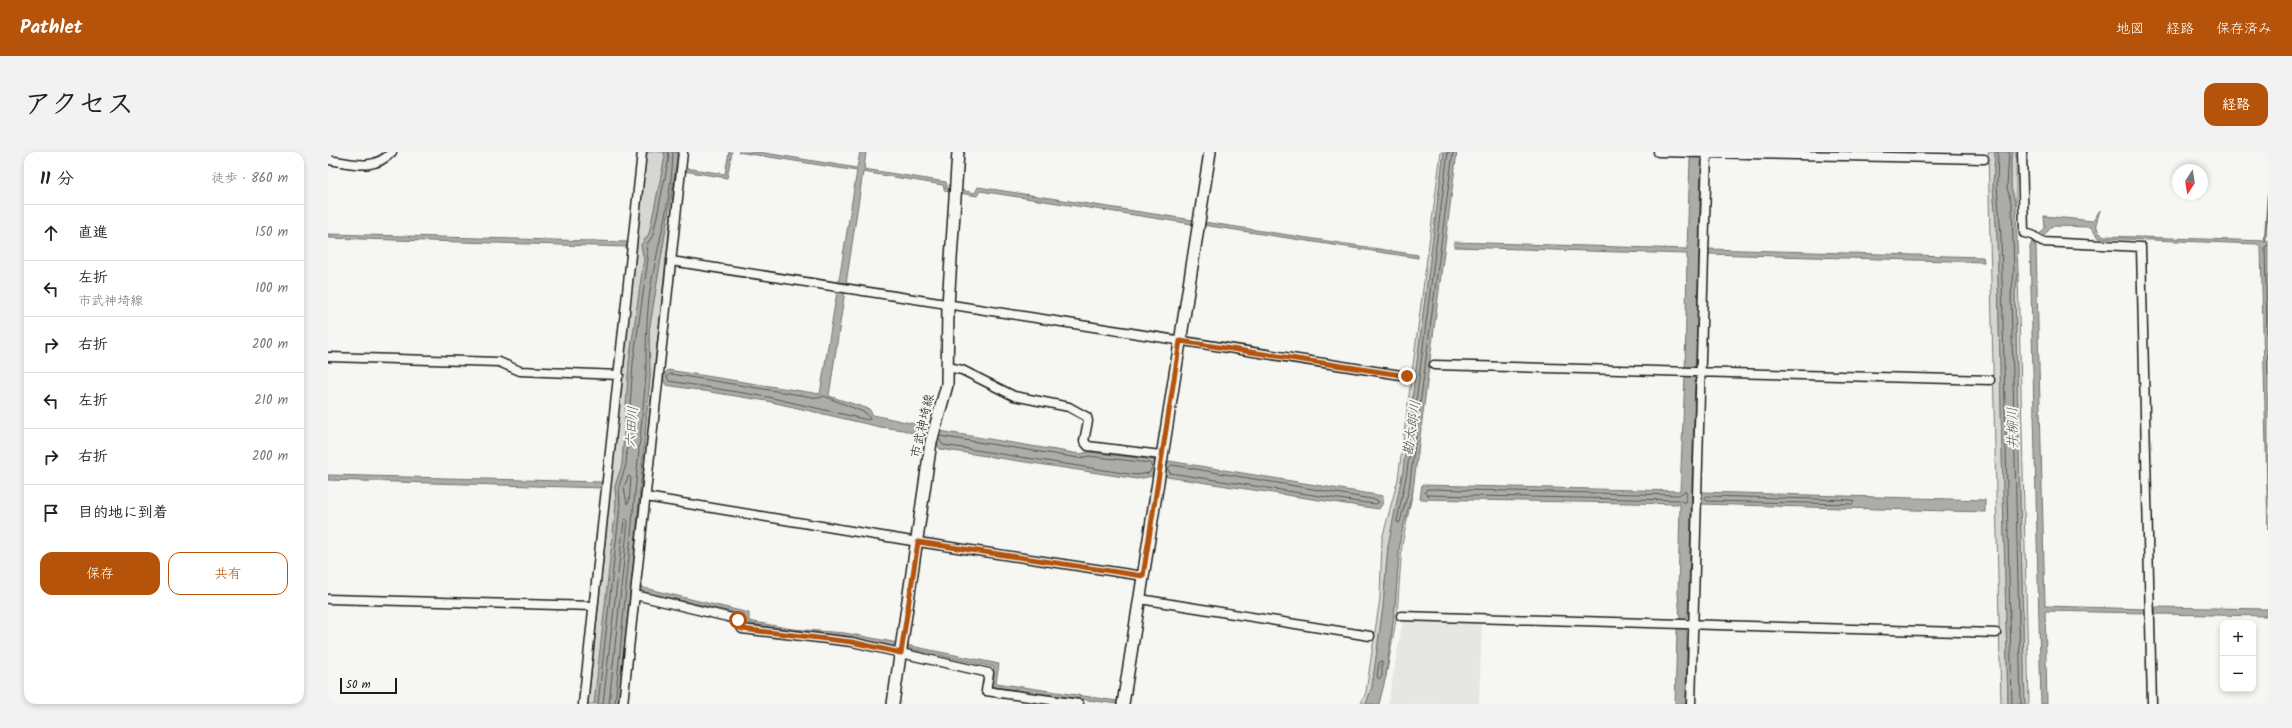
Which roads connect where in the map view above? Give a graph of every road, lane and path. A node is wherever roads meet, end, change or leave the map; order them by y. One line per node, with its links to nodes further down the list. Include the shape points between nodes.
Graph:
1 (392, 152): 11 (street, via 378,164)
2 (642, 152): 19 (street)
3 (683, 152): 12 (street)
4 (958, 152): 13 (main road, 市武神埼線)
5 (1210, 152): 14 (main road)
6 (1658, 152): 8 (street)
7 (2022, 152): 41 (street, via 2024,233 2042,242 2141,247)
8 (1689, 153): 9 (street)
9 (1706, 153): 10 (street); 18 (street)
10 (1984, 159)
11 (328, 160)
12 (671, 261): 13 (street); 23 (street)
13 (948, 305): 14 (street); 17 (main road, 市武神埼線)
14 (1180, 341): 20 (street); 22 (main road)
15 (328, 356): 19 (street, via 499,362 520,371)
16 (1434, 365): 18 (street)
17 (948, 367): 22 (street, via 962,370 1014,396 1069,407 1087,417 1084,441 1088,446); 24 (main road, 市武神埼線, via 946,389 931,442)
18 (1698, 372): 21 (street); 31 (street)
19 (619, 375): 29 (street)
20 (1407, 376)
21 (1990, 380)
22 (1160, 464): 25 (main road)
23 (646, 497): 24 (street); 26 (street)
24 (918, 542): 25 (street); 34 (main road, 市武神埼線)
25 (1143, 576): 28 (main road)
26 (635, 595): 34 (street, via 736,619 742,629 852,642); 36 (street)
27 (328, 598): 29 (street)
28 (1140, 599): 33 (street); 39 (main road)
29 (593, 606): 35 (street)
30 (1401, 616): 31 (street)
31 (1691, 624): 32 (street); 40 (street)
32 (1996, 632)
33 (1370, 636)
34 (901, 653): 37 (main road, 市武神埼線); 38 (street, via 989,673 986,691)
35 (584, 704)
36 (624, 704)
37 (893, 704)
38 (1079, 704)
39 (1123, 704)
40 (1691, 704)
41 (2152, 704)

